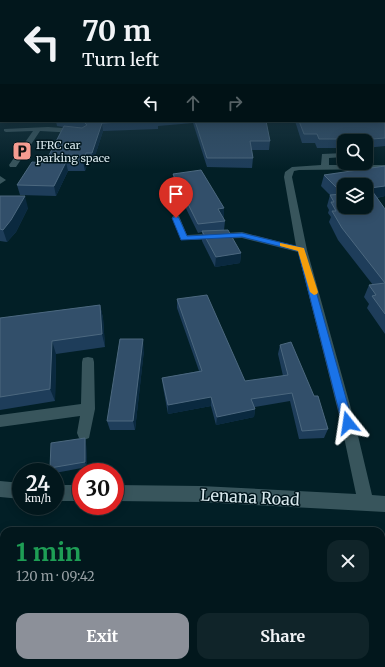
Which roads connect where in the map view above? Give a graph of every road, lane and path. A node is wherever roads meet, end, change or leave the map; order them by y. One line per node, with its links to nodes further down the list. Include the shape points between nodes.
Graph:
1 (7, 126): 2 (street); 4 (street)
2 (37, 130): 3 (street); 6 (street)
3 (84, 133)
4 (0, 138)
5 (337, 155): 8 (street, via 325,156)
6 (13, 165)
7 (385, 167): 8 (street)
8 (325, 168): 12 (street, via 299,168 289,172)
9 (0, 178): 10 (street)
10 (0, 182)
11 (176, 218): 12 (street, via 184,238 242,235)
12 (302, 250): 20 (street, via 348,423)
13 (88, 362): 14 (street)
14 (88, 409): 15 (street); 16 (street)
15 (0, 421)
16 (84, 433)
17 (0, 489): 18 (street)
18 (12, 490)
19 (124, 493): 20 (street, Lenana Road, via 201,494)
20 (366, 504): 21 (street, Lenana Road)
21 (385, 504)

